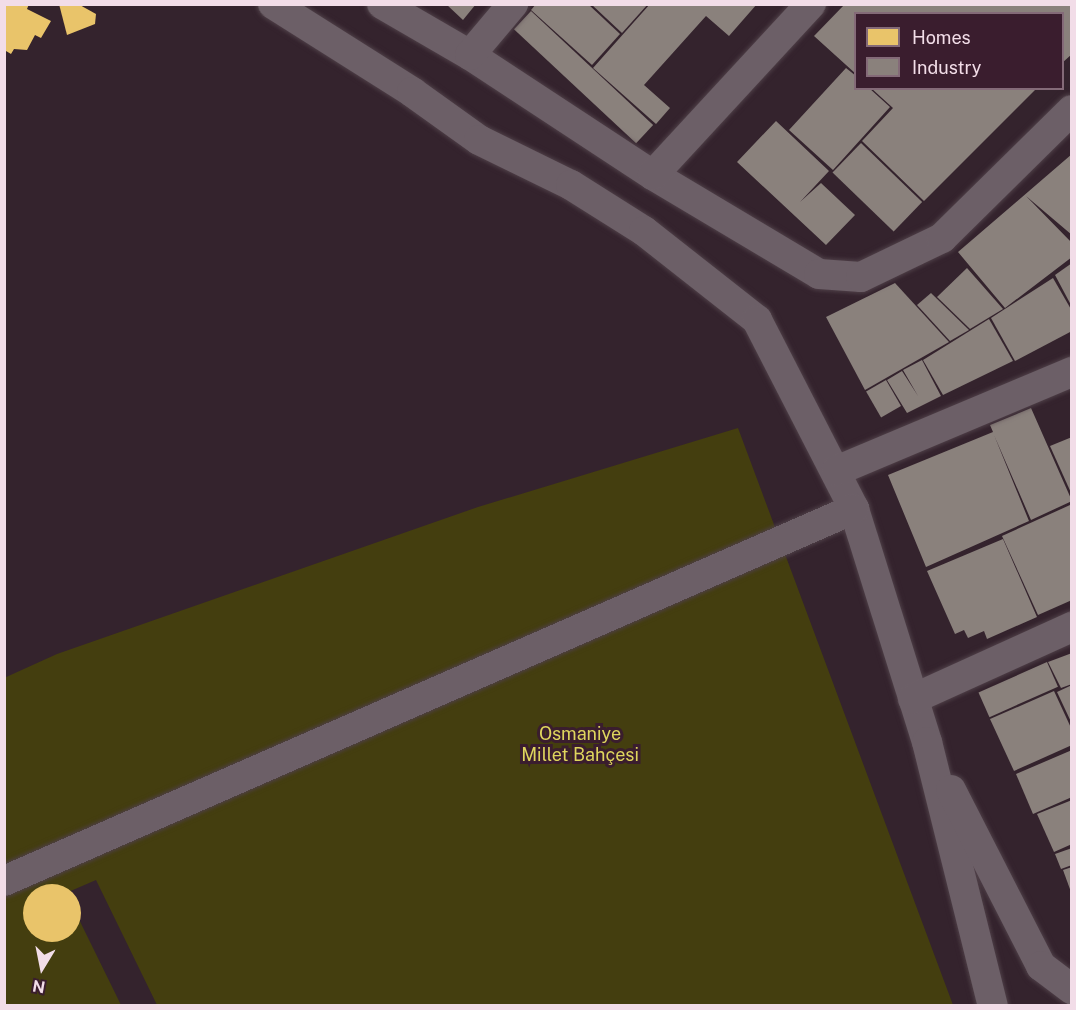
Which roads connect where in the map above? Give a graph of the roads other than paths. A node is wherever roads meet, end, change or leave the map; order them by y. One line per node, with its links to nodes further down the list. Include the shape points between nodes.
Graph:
1 (273, 4): 9 (street, via 412,92 479,140 571,185 644,231 757,320)
2 (382, 4): 5 (street)
3 (513, 4): 5 (street)
4 (811, 4): 7 (street)
5 (470, 55): 7 (street)
6 (1071, 110): 7 (street, via 942,238 861,277 819,274)
7 (652, 175)
8 (1071, 372): 9 (street)
9 (836, 471): 10 (street)
10 (854, 509): 12 (street); 14 (street)
11 (1071, 627): 12 (street)
12 (913, 699): 13 (street)
13 (927, 742): 15 (street, via 1041,966); 16 (street)
14 (4, 881)
15 (1071, 989)
16 (993, 1005)

